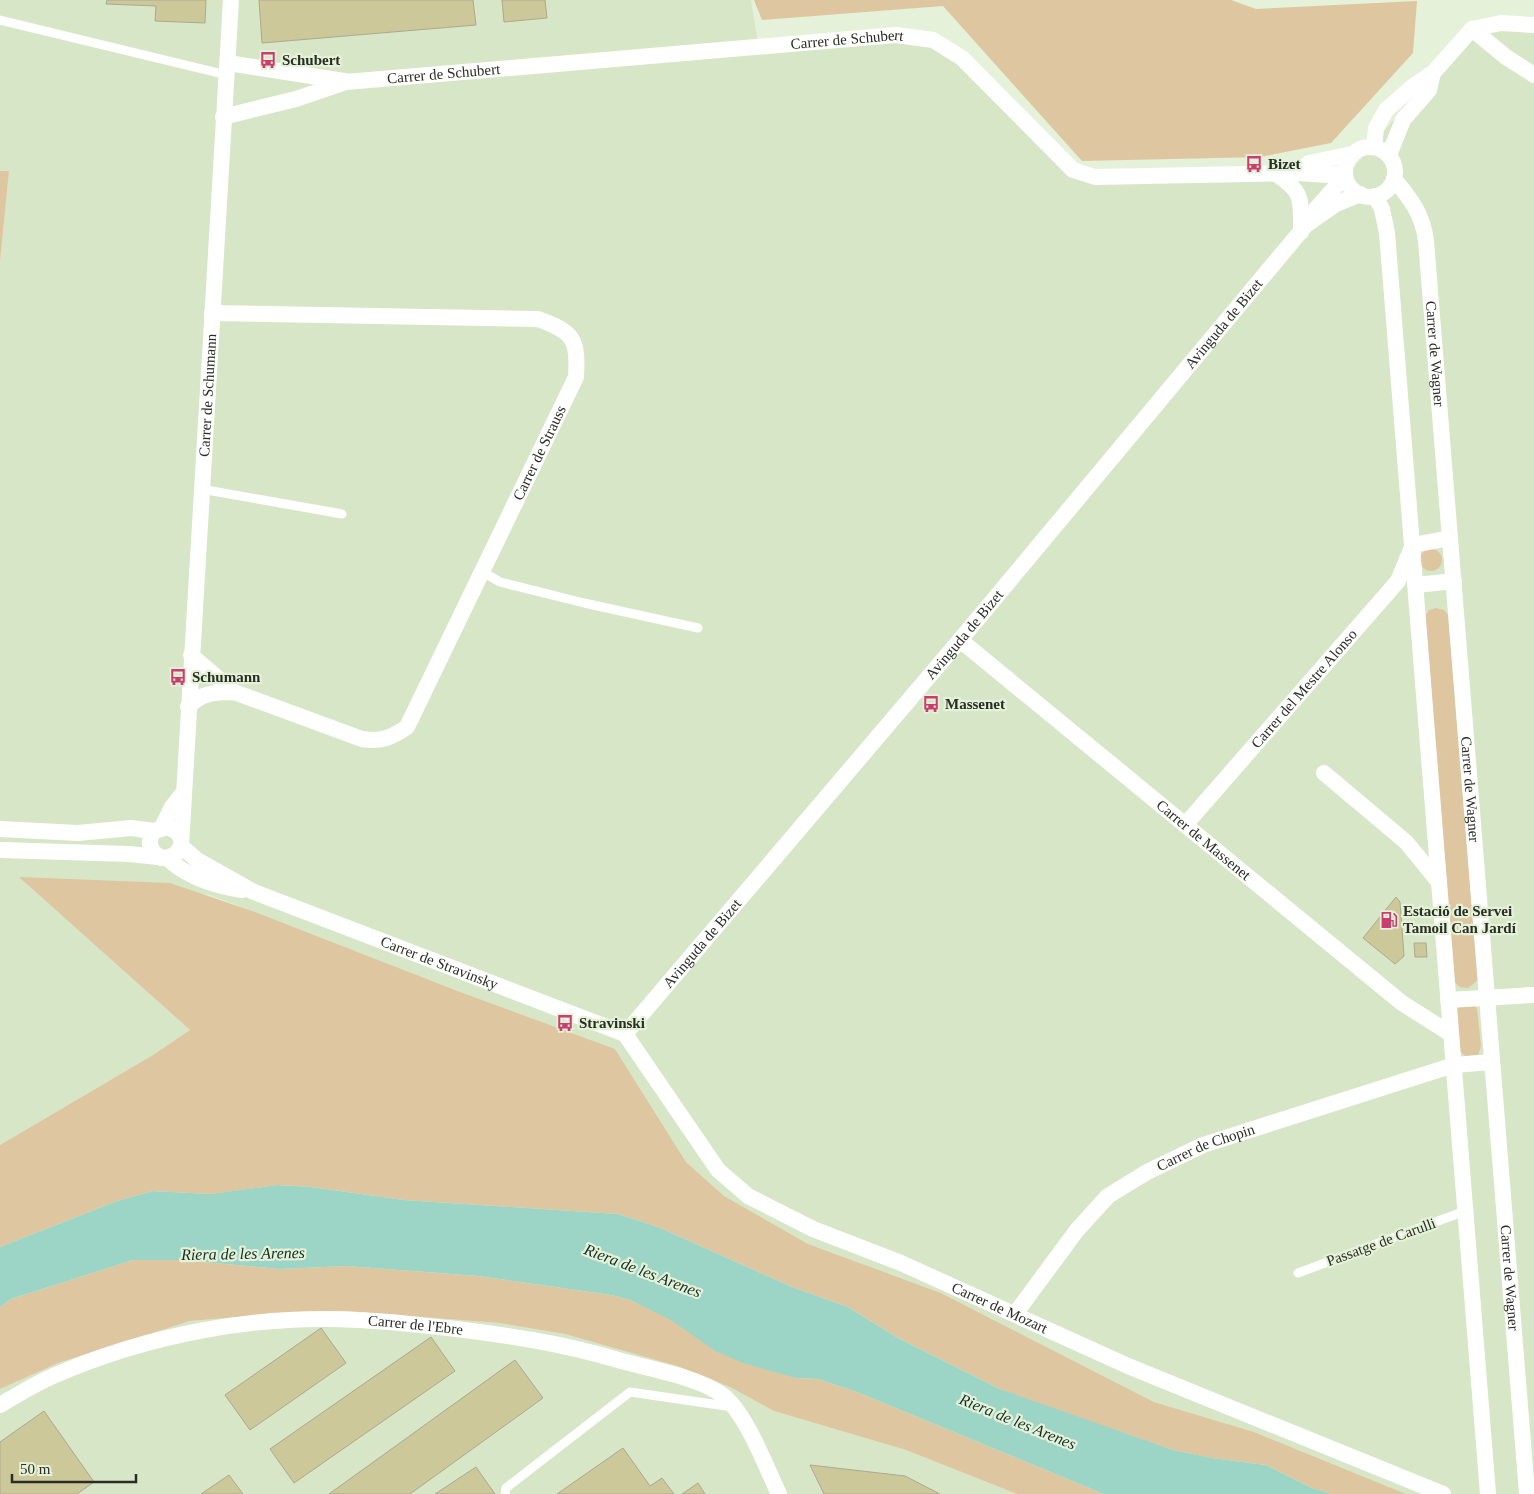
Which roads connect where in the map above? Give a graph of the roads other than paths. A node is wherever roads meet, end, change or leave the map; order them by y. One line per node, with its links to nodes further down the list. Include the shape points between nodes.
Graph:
1 (231, 0): 5 (street, Carrer de Schumann)
2 (0, 20): 5 (lane)
3 (1534, 25): 4 (street, via 1501,23)
4 (1472, 29): 6 (street); 7 (street)
5 (228, 69): 8 (street, Carrer de Schubert); 9 (street, Carrer de Schumann)
6 (1433, 73): 10 (street, via 1386,110 1376,128); 12 (street, via 1429,90 1403,120)
7 (1534, 76)
8 (346, 82): 9 (street, Carrer de Schubert, via 296,99); 14 (street, Carrer de Schubert, via 896,35 933,40 962,58 1073,170 1095,177)
9 (223, 117): 19 (street, Carrer de Schumann)
10 (1374, 147): 11 (street); 12 (street)
11 (1352, 154): 13 (street, Carrer de Schubert, via 1309,163); 15 (street)
12 (1389, 155): 16 (street, via 1393,162)
13 (1297, 173): 14 (street, Carrer de Schubert); 15 (street, Carrer de Schubert)
14 (1276, 174): 18 (street, via 1292,184 1299,194)
15 (1345, 174): 17 (street, via 1353,190); 18 (street, Avinguda de Bizet, via 1312,213)
16 (1394, 180): 17 (street, via 1390,187); 22 (street, Carrer de Wagner, via 1413,201 1424,224)
17 (1367, 195): 18 (street, Avinguda de Bizet, via 1336,204); 23 (street, via 1382,209 1387,233)
18 (1304, 229): 28 (street, Avinguda de Bizet)
19 (212, 313): 20 (street, Carrer de Schumann); 24 (street, Carrer de Strauss, via 538,319 562,328 574,340 576,377)
20 (201, 489): 21 (lane); 29 (street, Carrer de Schumann)
21 (342, 514)
22 (1450, 538): 23 (street); 25 (street, Carrer de Wagner)
23 (1413, 545): 26 (street); 34 (street, Carrer del Mestre Alonso, via 1398,581)
24 (483, 572): 27 (lane, via 500,582); 30 (street, Carrer de Strauss, via 407,728 391,738 362,739)
25 (1454, 581): 26 (street); 43 (street, Carrer de Wagner)
26 (1416, 585): 40 (street)
27 (698, 628)
28 (960, 640): 34 (street, Carrer de Massenet); 45 (street, Avinguda de Bizet)
29 (191, 656): 30 (street, Carrer de Strauss); 31 (street, Carrer de Schumann)
30 (234, 692): 31 (street, Carrer de Strauss, via 214,692 198,697)
31 (188, 708): 33 (street, Carrer de Schumann)
32 (1324, 773): 40 (street, via 1406,842)
33 (183, 793): 36 (street); 37 (street, Carrer de Schumann)
34 (1185, 825): 46 (street, Carrer de Massenet, via 1402,1003)
35 (0, 829): 36 (street, via 78,834 131,828)
36 (158, 829): 37 (street, via 173,828); 39 (street, via 149,842 151,850)
37 (181, 842): 39 (street, via 176,854); 41 (street, Carrer de Stravinsky, via 197,860)
38 (0, 850): 39 (street)
39 (164, 858): 41 (street, Carrer de Stravinsky, via 193,876 227,888)
40 (1438, 881): 44 (street)
41 (254, 892): 45 (street, Carrer de Stravinsky)
42 (1534, 995): 43 (street)
43 (1487, 998): 44 (street); 47 (street, Carrer de Wagner)
44 (1448, 1000): 46 (street)
45 (625, 1034): 51 (street, Carrer de Mozart, via 718,1170 748,1196 813,1230 901,1263)
46 (1451, 1034): 48 (street)
47 (1492, 1062): 48 (street); 54 (street, Carrer de Wagner)
48 (1454, 1065): 49 (street); 51 (street, Carrer de Chopin, via 1203,1145 1147,1172 1108,1196 1077,1230)
49 (1465, 1211): 50 (lane, Passatge de Carulli); 59 (street)
50 (1298, 1273)
51 (1015, 1314): 58 (street, Carrer de Mozart, via 1128,1366)
52 (0, 1405): 53 (street, Carrer de l'Ebre, via 52,1376 156,1342 230,1326 301,1320 357,1320 508,1335 586,1350 698,1383 720,1393)
53 (736, 1407): 56 (lane, via 630,1392 506,1488); 57 (street, Carrer de l'Ebre)
54 (1527, 1493): 55 (street); 60 (street)
55 (1534, 1493)
56 (505, 1494)
57 (779, 1494)
58 (1443, 1494)
59 (1488, 1494)
60 (1519, 1494)

